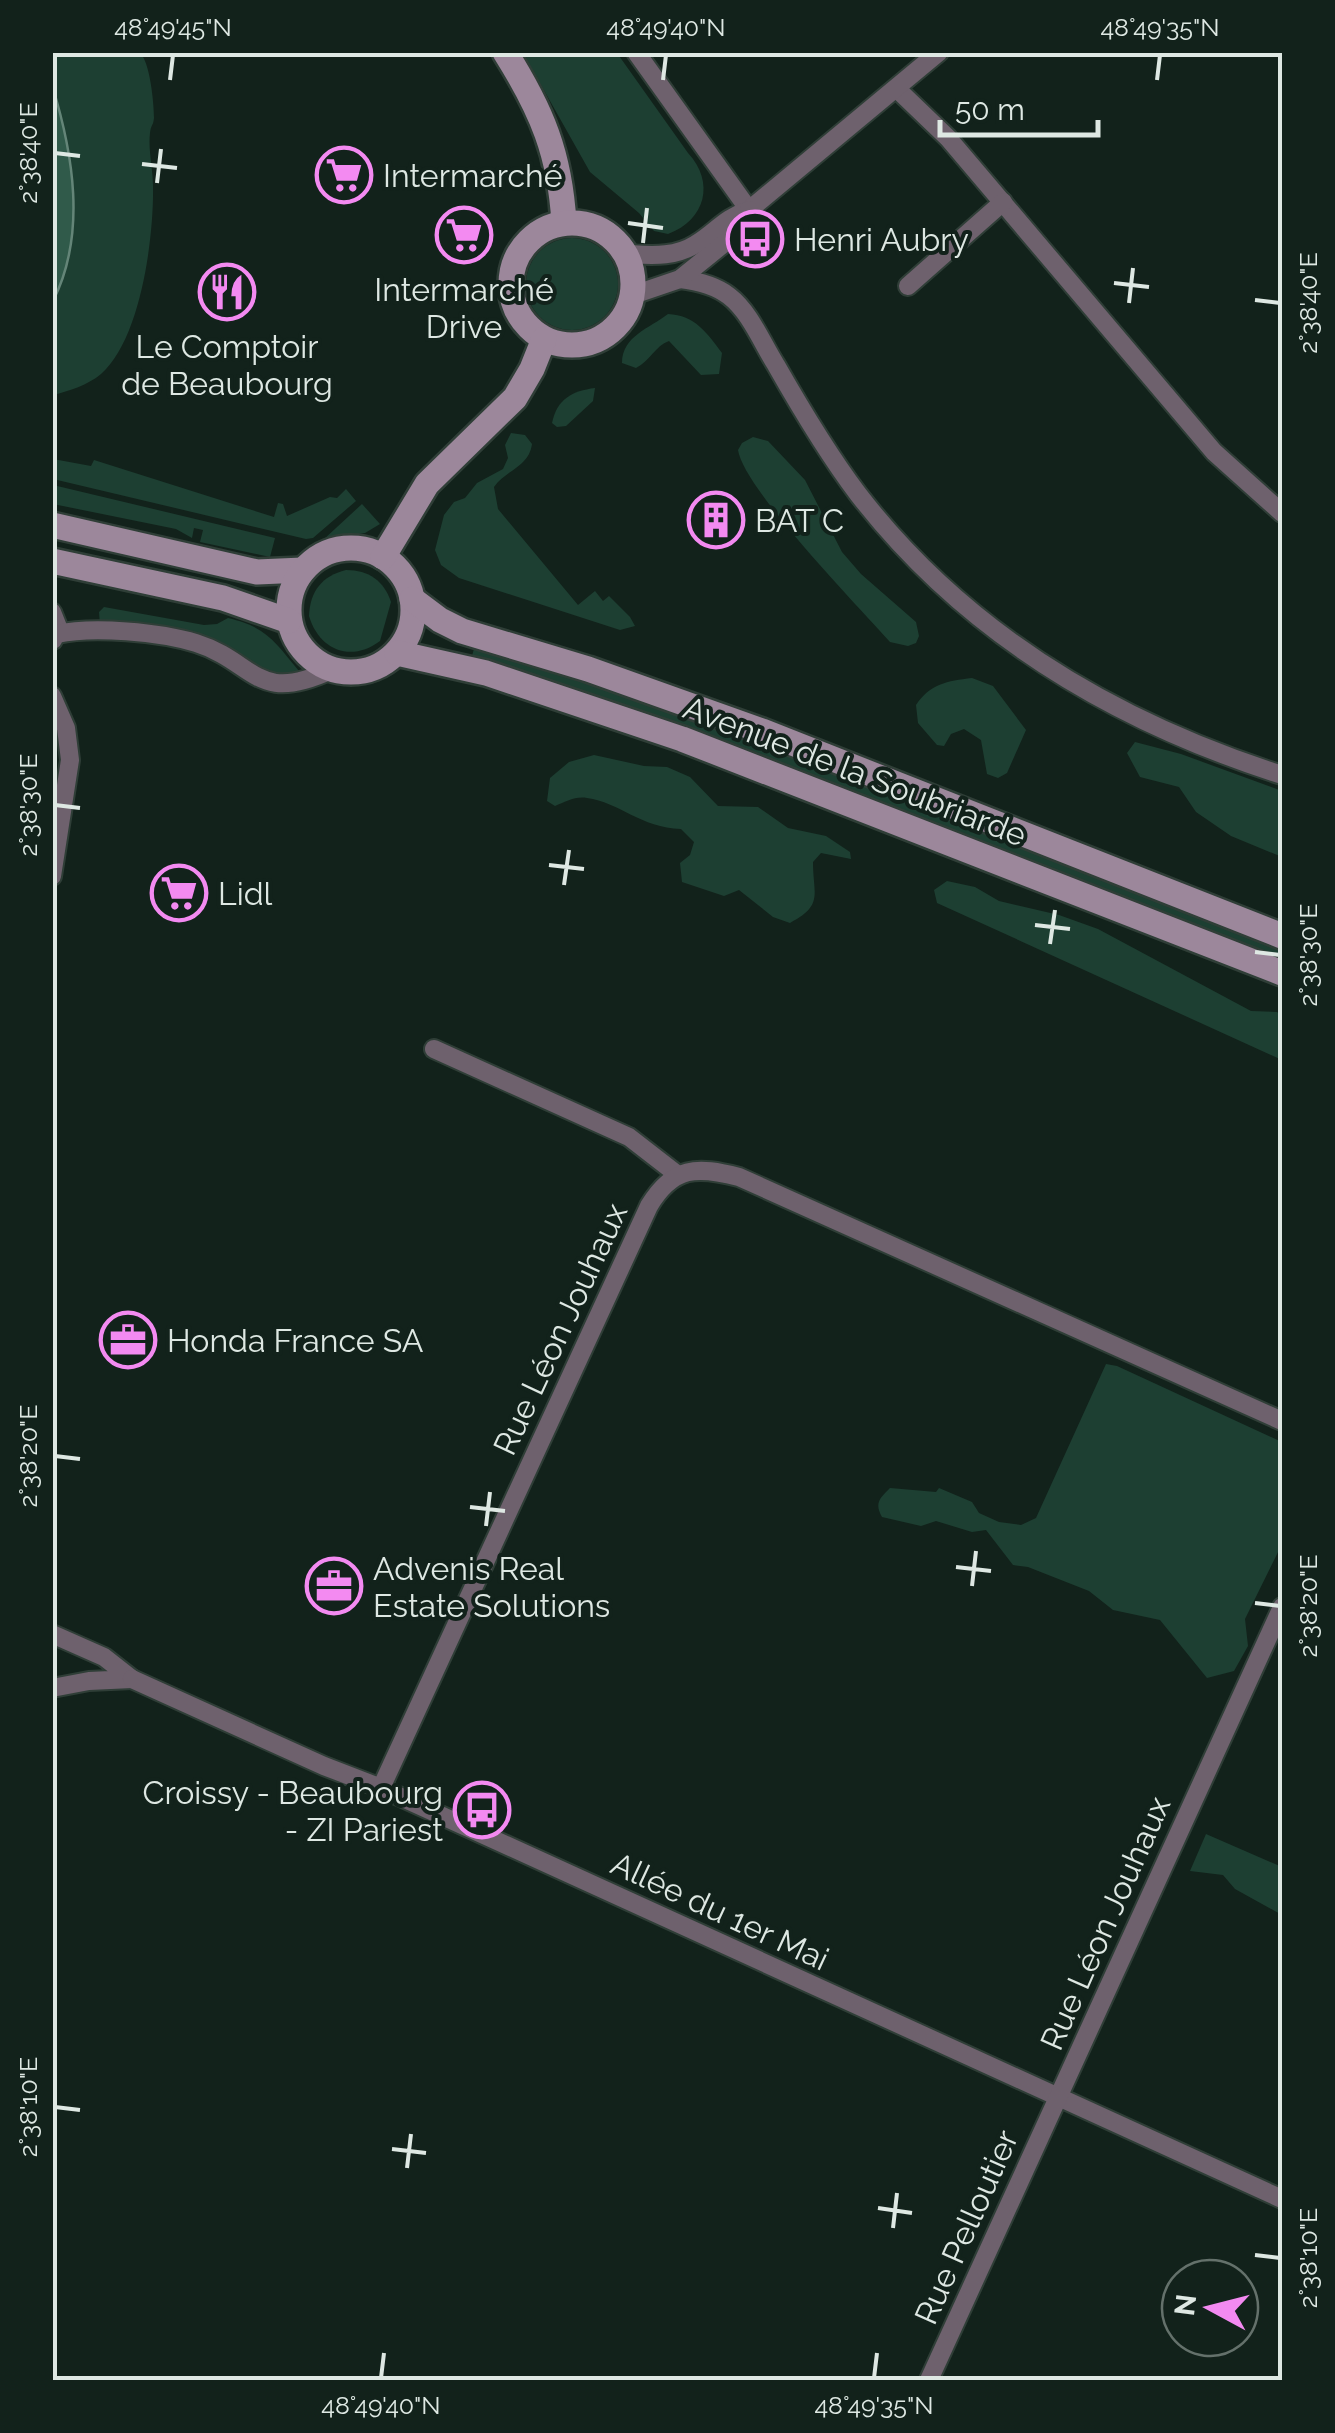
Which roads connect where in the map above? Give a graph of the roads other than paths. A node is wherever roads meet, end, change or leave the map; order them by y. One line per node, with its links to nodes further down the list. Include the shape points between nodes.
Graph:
1 (505, 52): 7 (street, via 559,164)
2 (636, 52): 6 (street)
3 (939, 52): 4 (street)
4 (897, 89): 5 (street); 6 (street)
5 (1003, 202): 12 (street); 15 (street, via 1214,452)
6 (749, 210): 8 (street, via 671,255); 9 (street, via 738,232)
7 (564, 224): 8 (street, via 600,229); 14 (street, via 532,239 513,270 517,310)
8 (626, 254): 13 (street)
9 (708, 256): 10 (street); 11 (street)
10 (680, 279): 11 (street); 13 (street)
11 (712, 286): 27 (street, via 740,307 859,495 971,611 1098,699 1186,742)
12 (908, 286)
13 (633, 295): 14 (street, via 619,324 603,337 564,345)
14 (544, 339): 17 (street, via 515,398 427,484)
15 (1282, 512)
16 (52, 526): 19 (street, via 258,572)
17 (383, 557): 19 (street, via 367,550 332,551); 20 (street, via 402,575)
18 (52, 561): 22 (street, via 223,598)
19 (303, 570): 22 (street)
20 (412, 599): 24 (street, via 407,637); 29 (street, Avenue de la Soubriarde, via 462,631 762,731)
21 (52, 612): 23 (street)
22 (289, 621): 25 (street, via 308,656)
23 (55, 637): 25 (street, via 94,632 186,641 270,682 300,682)
24 (397, 653): 25 (street, via 366,671); 30 (street, Avenue de la Soubriarde, via 486,673 682,739)
25 (332, 670)
26 (52, 696): 28 (street, via 70,760)
27 (1282, 775)
28 (52, 876)
29 (1282, 936)
30 (1282, 973)
31 (434, 1049): 32 (street, via 629,1137)
32 (678, 1175): 33 (street, via 705,1168 739,1177); 38 (street, Rue Léon Jouhaux, via 649,1206)
33 (1282, 1421)
34 (1282, 1608): 39 (street, Rue Léon Jouhaux)
35 (52, 1634): 36 (street, Allée du 1er Mai, via 104,1657)
36 (132, 1679): 37 (street, Allée du 1er Mai); 38 (street, Allée du 1er Mai)
37 (52, 1688)
38 (381, 1788): 39 (street, Allée du 1er Mai)
39 (1058, 2099): 40 (street, Allée du 1er Mai); 41 (street, Rue Pelloutier)
40 (1282, 2199)
41 (929, 2380)

